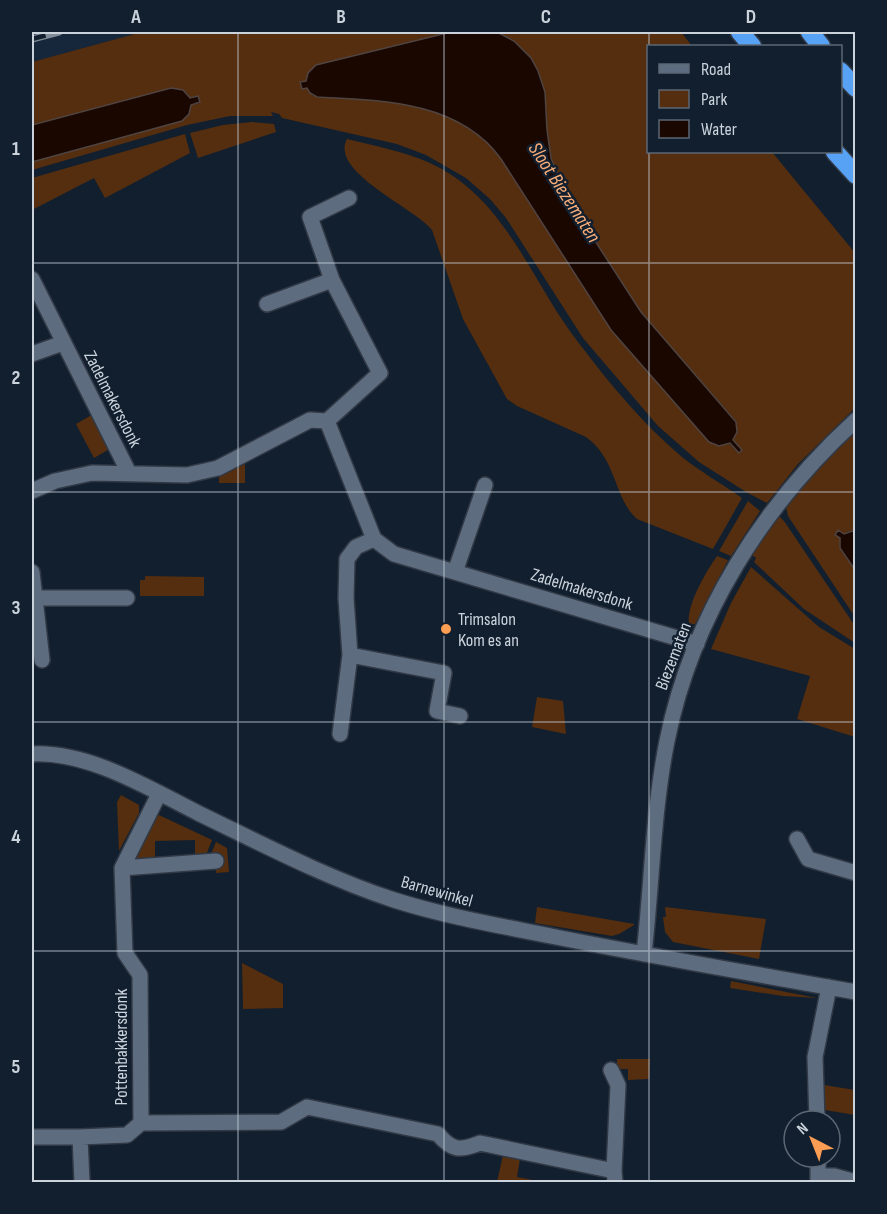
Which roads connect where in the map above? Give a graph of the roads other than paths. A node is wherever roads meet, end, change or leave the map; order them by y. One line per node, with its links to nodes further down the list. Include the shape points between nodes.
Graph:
1 (740, 32): 3 (highway)
2 (810, 32): 4 (highway)
3 (751, 45)
4 (820, 45)
5 (842, 73): 6 (highway)
6 (855, 88)
7 (836, 153): 8 (highway)
8 (855, 175)
9 (350, 198): 11 (street, via 310,217)
10 (32, 279): 13 (street, Zadelmakersdonk)
11 (332, 280): 12 (street); 16 (street, via 380,373)
12 (267, 304)
13 (63, 343): 14 (street, Zadelmakersdonk); 17 (street, Zadelmakersdonk)
14 (32, 354)
15 (855, 420): 25 (street, Biezematen, via 805,469 761,524 726,583)
16 (327, 421): 17 (street, Zadelmakersdonk, via 310,420 218,468 187,475); 20 (street)
17 (129, 473): 19 (street, Zadelmakersdonk, via 92,472)
18 (485, 485): 22 (street)
19 (32, 491)
20 (374, 539): 22 (street, Zadelmakersdonk, via 394,554); 26 (street, via 356,547 347,559)
21 (32, 572): 23 (street)
22 (455, 572): 25 (street, Zadelmakersdonk)
23 (36, 598): 24 (street); 27 (street)
24 (127, 598)
25 (697, 644): 36 (street, Biezematen, via 674,711 663,760)
26 (350, 655): 28 (street, via 444,673 437,711); 29 (street)
27 (42, 660)
28 (459, 716)
29 (340, 734)
30 (32, 754): 31 (street, Barnewinkel, via 88,762)
31 (159, 794): 34 (street, Pottenbakkersdonk); 36 (street, Barnewinkel, via 317,870 394,900 474,922)
32 (797, 839): 35 (street, via 808,859)
33 (216, 861): 34 (street)
34 (122, 868): 41 (street, Pottenbakkersdonk, via 125,953 140,975)
35 (855, 873)
36 (644, 954): 37 (street, Barnewinkel)
37 (829, 987): 38 (street, Barnewinkel); 40 (street, via 815,1057)
38 (855, 992)
39 (611, 1070): 44 (street, Pottenbakkersdonk, via 618,1085)
40 (817, 1109)
41 (141, 1123): 43 (street, Pottenbakkersdonk, via 127,1135); 44 (street, Pottenbakkersdonk, via 281,1122 307,1107 438,1134 447,1145 463,1149 480,1143)
42 (32, 1137): 43 (street, Pottenbakkersdonk)
43 (80, 1137): 46 (street)
44 (614, 1177)
45 (818, 1179): 47 (street, via 834,1176)
46 (82, 1182)
47 (855, 1182)

